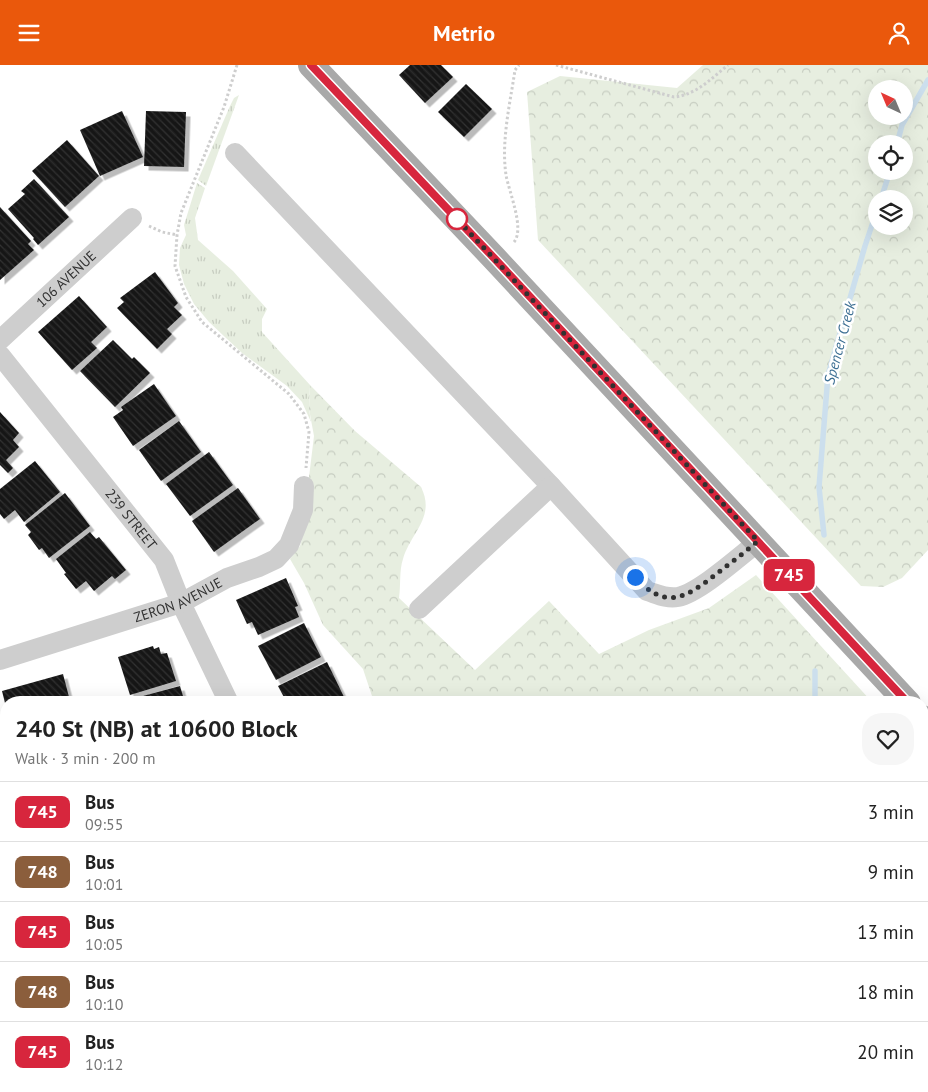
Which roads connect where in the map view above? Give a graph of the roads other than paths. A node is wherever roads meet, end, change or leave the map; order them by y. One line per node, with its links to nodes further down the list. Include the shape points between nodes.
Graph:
1 (311, 65): 8 (main road)
2 (235, 153): 6 (street)
3 (132, 218): 4 (street, 106 AVENUE)
4 (0, 340)
5 (0, 355): 9 (street, 239 STREET, via 164,560)
6 (551, 486): 8 (street, via 647,591 664,597 692,593); 10 (street)
7 (304, 487): 9 (street, ZERON AVENUE, via 303,510 289,545 276,559 227,578)
8 (758, 541): 13 (main road)
9 (181, 603): 11 (street, ZERON AVENUE); 12 (street, 239 STREET)
10 (419, 609)
11 (0, 660)
12 (226, 696)
13 (902, 696)

